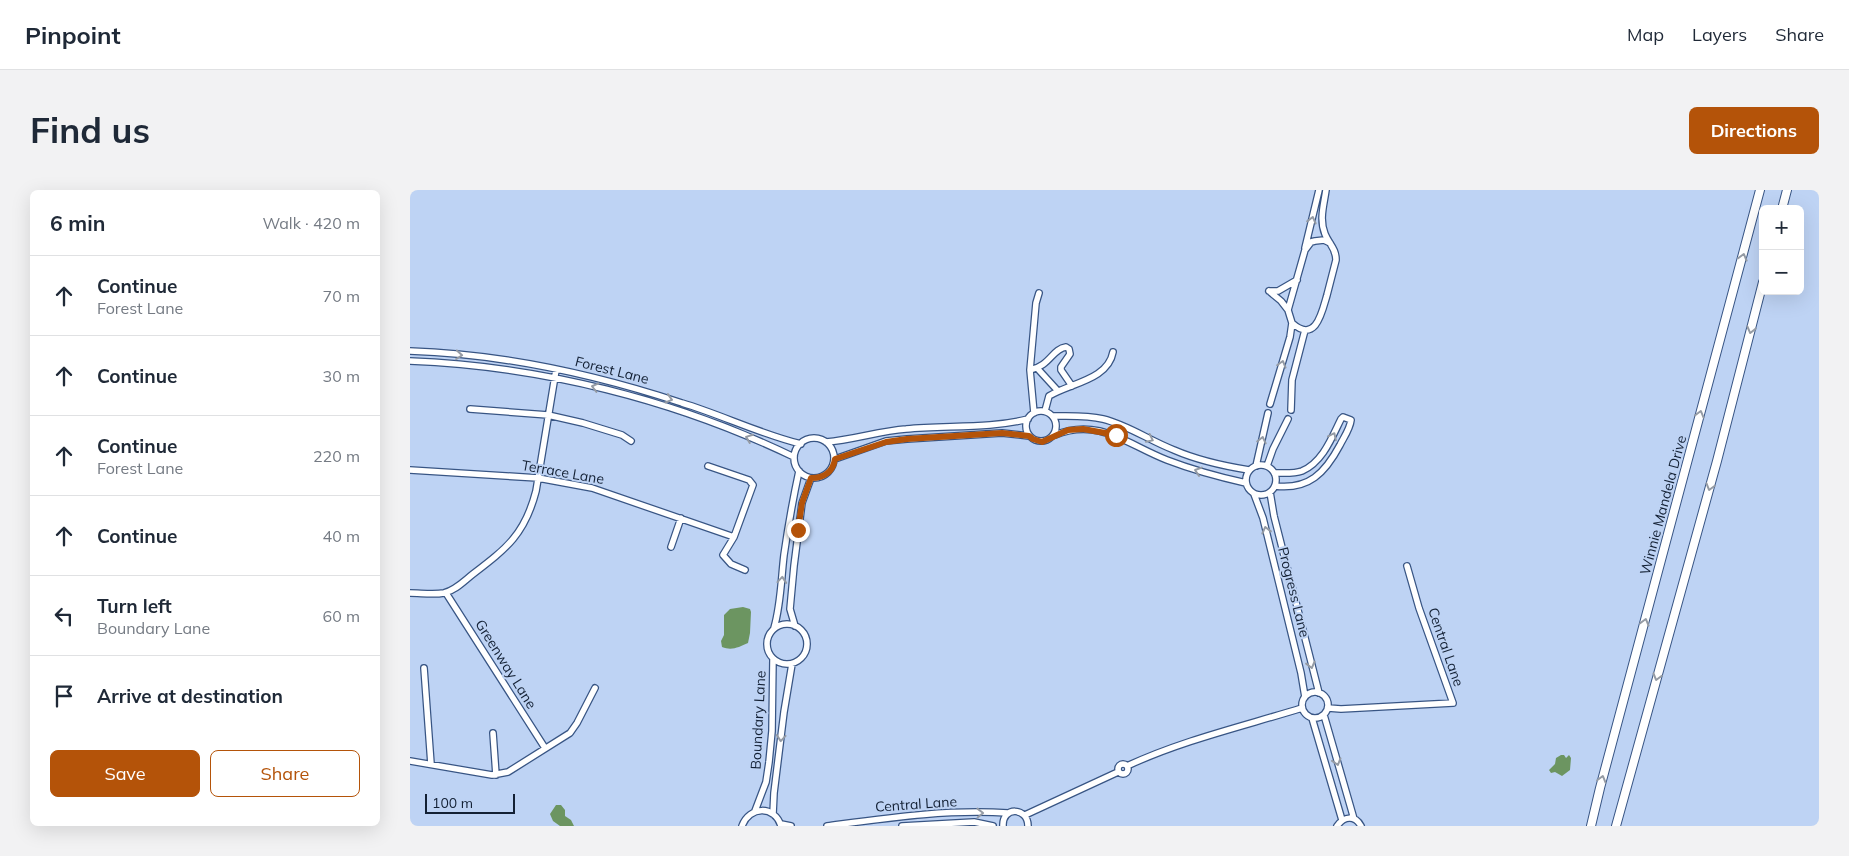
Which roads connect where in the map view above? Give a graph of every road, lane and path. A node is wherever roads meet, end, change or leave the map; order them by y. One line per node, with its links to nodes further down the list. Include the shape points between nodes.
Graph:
1 (1319, 190): 7 (street, one-way to 1)
2 (1326, 190): 6 (street, via 1322,222)
3 (1760, 190): 93 (main road, Winnie Mandela Drive, one-way to 3)
4 (1786, 190): 5 (main road)
5 (1783, 205)
6 (1330, 243): 7 (street, via 1315,240); 13 (street, via 1336,254 1332,278 1319,321)
7 (1305, 250): 8 (street)
8 (1296, 280): 11 (street); 11 (street, via 1278,291 1269,291)
9 (1039, 293): 19 (street)
10 (1760, 295): 94 (main road, one-way to 94)
11 (1288, 310): 12 (street)
12 (1292, 323): 13 (street); 23 (street, one-way to 12)
13 (1305, 330): 25 (street, via 1292,380)
14 (410, 352): 18 (street, Forest Lane, one-way to 18, via 494,358)
15 (1112, 352): 21 (street, via 1111,360 1102,370)
16 (410, 361): 20 (street, Forest Lane, via 516,370)
17 (1037, 368): 19 (street); 21 (street, via 1066,347 1070,354 1062,370); 22 (street)
18 (556, 370): 20 (street); 37 (street, Forest Lane, one-way to 37, via 675,400)
19 (1030, 370): 27 (street)
20 (554, 379): 29 (street); 38 (street, Forest Lane, one-way to 20, via 678,412 597,387)
21 (1072, 386): 22 (street)
22 (1058, 391): 26 (street, via 1047,398)
23 (1270, 404)
24 (470, 409): 29 (street)
25 (1291, 410)
26 (1045, 411): 27 (street); 30 (street)
27 (1034, 413): 31 (street)
28 (1268, 414): 41 (street, one-way to 28)
29 (548, 415): 35 (street, via 622,435); 47 (street)
30 (1053, 416): 33 (street, via 1057,425); 44 (street, one-way to 44, via 1103,419 1175,451)
31 (1028, 418): 34 (street); 36 (street, via 1002,424 898,430)
32 (1288, 419): 42 (street)
33 (1054, 435): 34 (street, via 1042,442); 49 (street, one-way to 33, via 1198,472 1108,433 1083,429)
34 (1029, 436): 39 (street, via 1002,433 907,439 886,442)
35 (631, 441)
36 (826, 442): 37 (street, via 813,438); 39 (street)
37 (800, 444): 38 (street)
38 (794, 457): 45 (street)
39 (835, 459): 48 (street, via 828,474)
40 (708, 466): 54 (street, via 749,480 753,485)
41 (1256, 466): 42 (street); 44 (street)
42 (1267, 466): 46 (street)
43 (410, 470): 47 (street, Terrace Lane)
44 (1249, 470): 49 (street)
45 (798, 471): 48 (street); 61 (street, one-way to 45)
46 (1274, 473): 50 (street); 50 (street, one-way to 50, via 1301,471 1308,467 1320,458 1341,419 1351,420 1332,460 1320,474 1289,488)
47 (538, 478): 53 (street, Terrace Lane, via 592,488); 59 (street, via 532,506 518,534 496,556)
48 (811, 478): 60 (street, via 802,503 794,566 790,609)
49 (1246, 483): 52 (street)
50 (1276, 486): 51 (street)
51 (1270, 492): 52 (street); 66 (street, Progress Lane, one-way to 66)
52 (1254, 494): 67 (street, Progress Lane, one-way to 52, via 1263,518)
53 (681, 518): 54 (street, Terrace Lane); 55 (street)
54 (734, 537): 57 (street, via 723,555 731,564)
55 (671, 547)
56 (1407, 566): 69 (street, Central Lane, via 1453,703)
57 (746, 570)
58 (410, 593): 59 (street)
59 (446, 593): 73 (street, Greenway Lane)
60 (795, 626): 61 (street, via 786,624); 63 (street, via 804,634 807,645 803,656)
61 (774, 628): 62 (street, via 767,640 768,653)
62 (773, 659): 63 (street); 77 (street, Boundary Lane, via 768,771)
63 (792, 664): 79 (street, Boundary Lane, one-way to 79, via 774,793)
64 (424, 668): 75 (street)
65 (595, 688): 73 (street, via 574,729)
66 (1319, 693): 67 (street); 69 (street, via 1327,700)
67 (1305, 697): 68 (street)
68 (1302, 708): 71 (street); 80 (street, via 1158,752 1127,766 1126,774 1118,772)
69 (1328, 708): 70 (street)
70 (1324, 715): 71 (street); 81 (street, one-way to 81)
71 (1312, 718): 82 (street)
72 (493, 733): 76 (street)
73 (544, 748): 76 (street, via 508,772)
74 (410, 760): 75 (street)
75 (431, 764): 76 (street)
76 (496, 775)
77 (756, 810): 79 (street); 84 (street, via 744,819)
78 (1008, 813): 80 (street, Central Lane, via 1018,811); 86 (street, Central Lane, one-way to 78, via 911,815); 89 (street, via 1003,818)
79 (774, 814): 83 (street)
80 (1025, 816): 90 (street)
81 (1354, 819): 82 (street); 92 (street)
82 (1342, 820): 91 (street)
83 (781, 825): 85 (street)
84 (742, 826)
85 (790, 826)
86 (826, 826)
87 (902, 826): 88 (street, Central Lane, via 974,822)
88 (993, 826)
89 (1003, 826)
90 (1028, 826)
91 (1337, 826)
92 (1361, 826)
93 (1591, 826)
94 (1616, 826)

